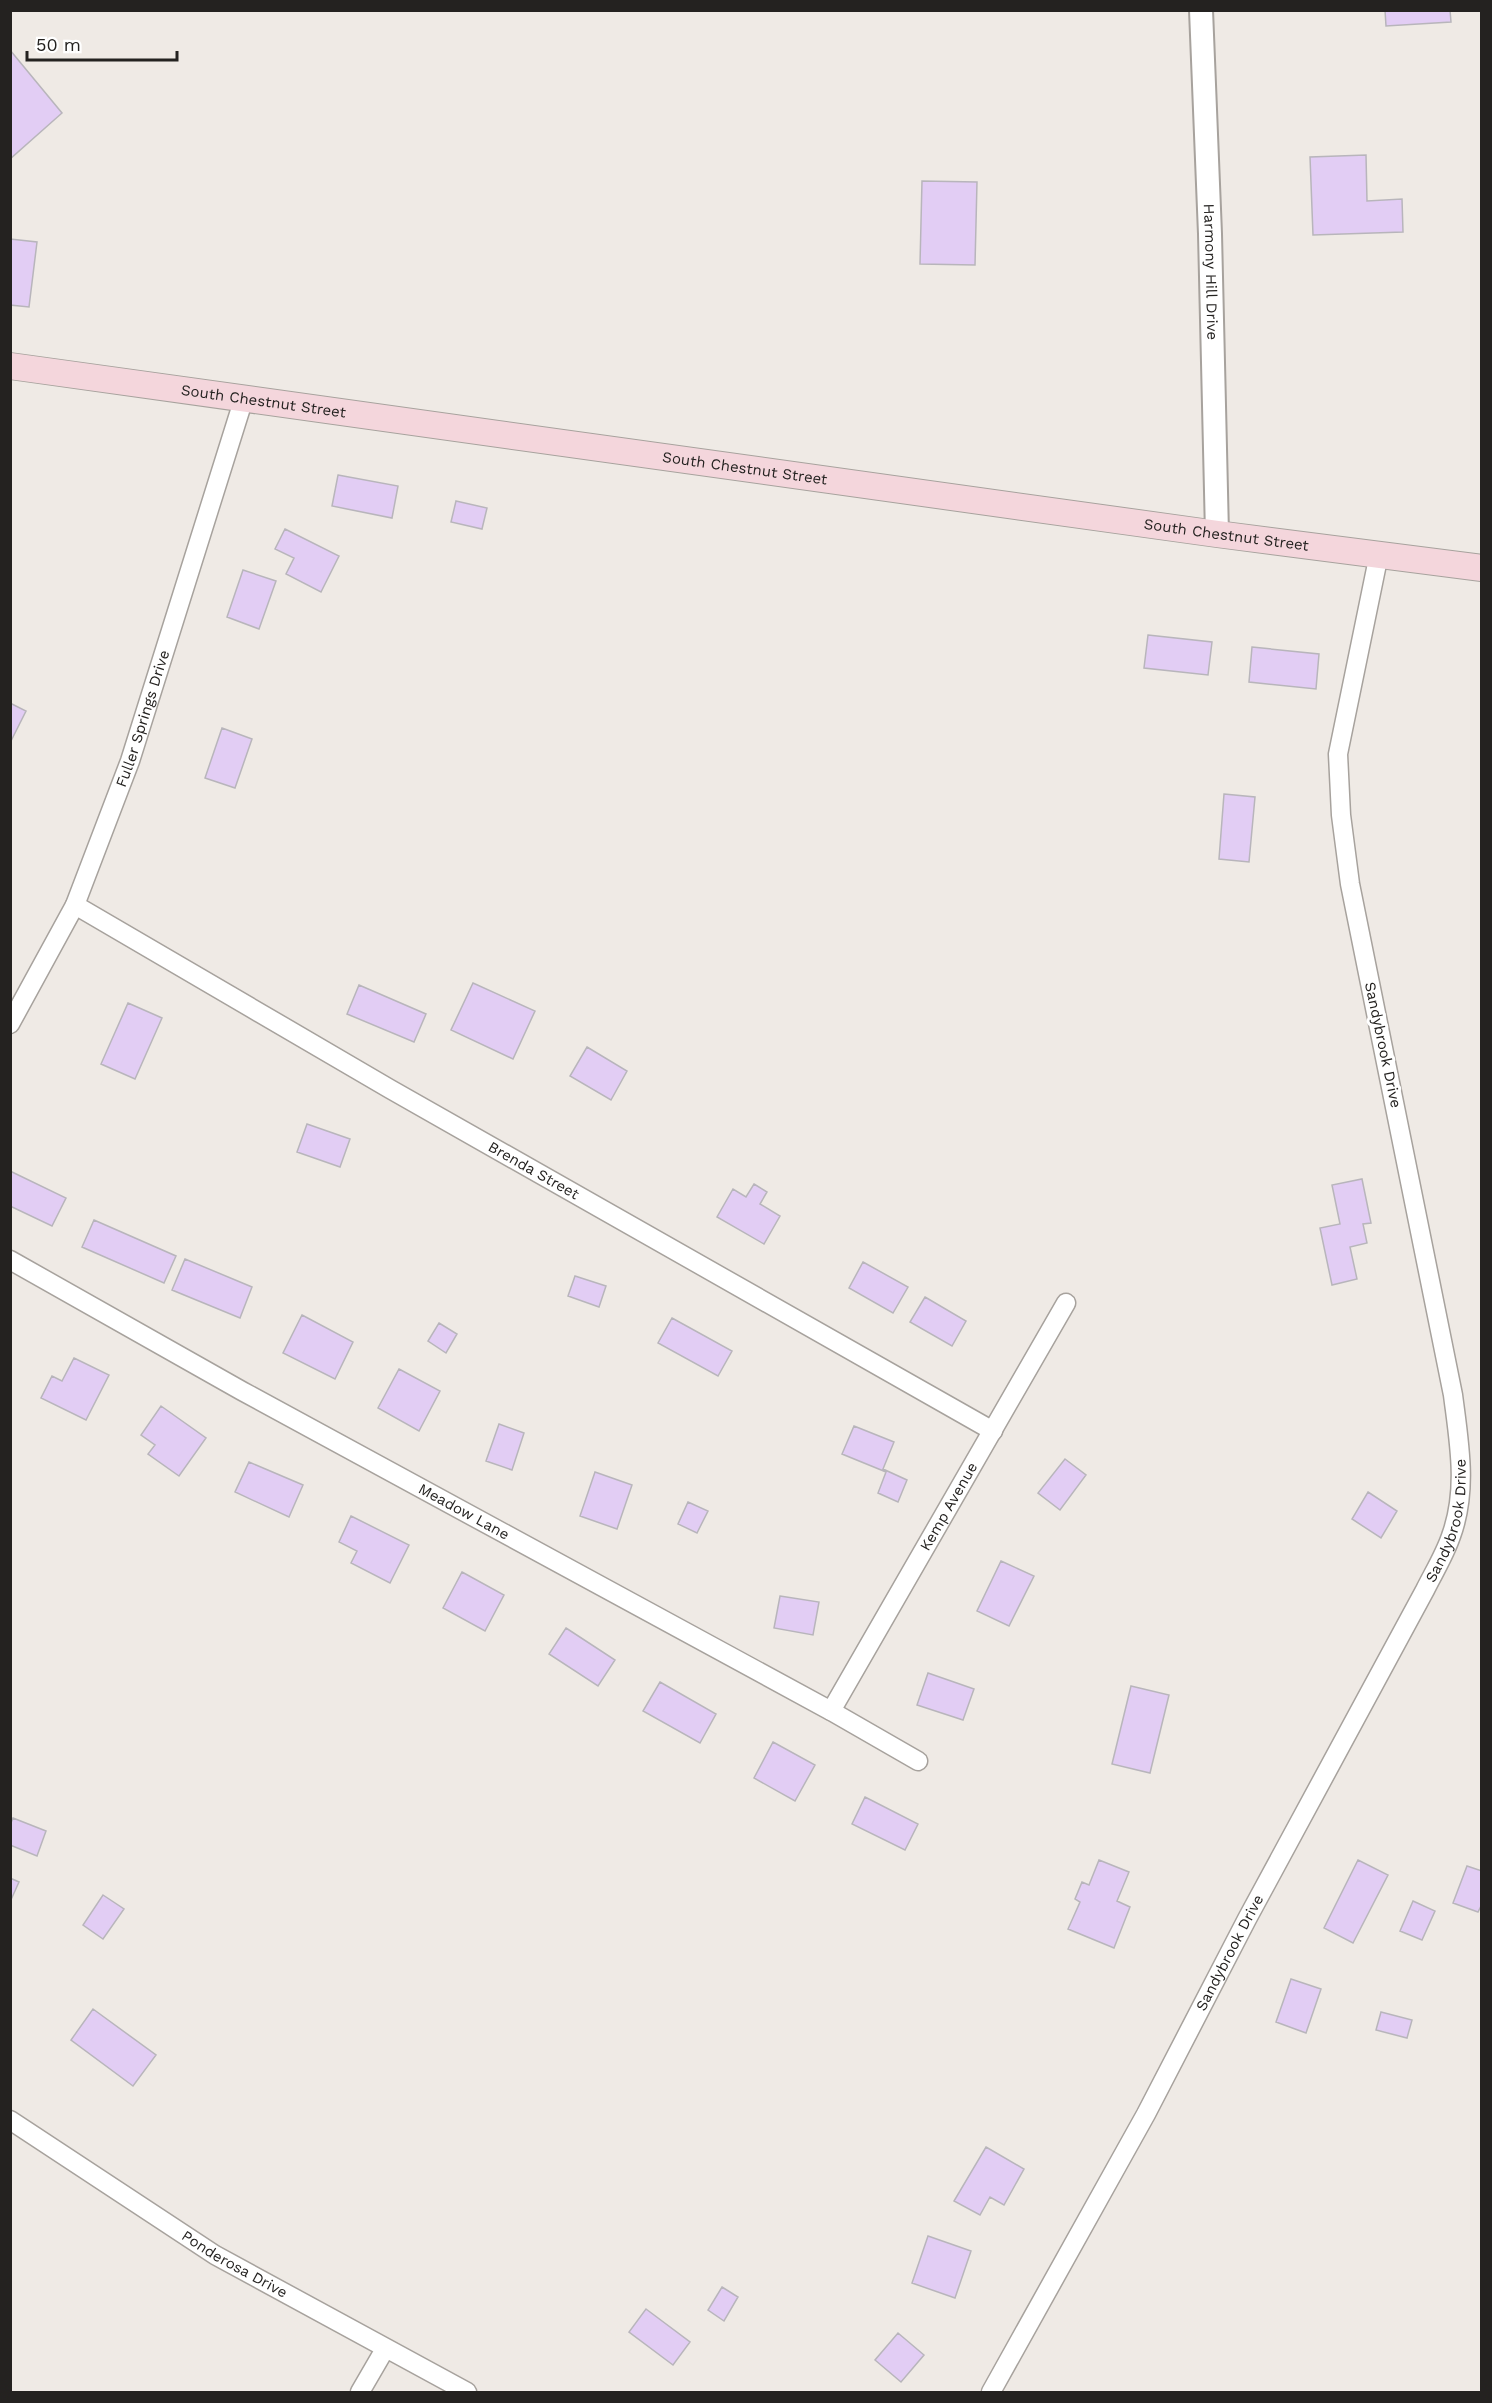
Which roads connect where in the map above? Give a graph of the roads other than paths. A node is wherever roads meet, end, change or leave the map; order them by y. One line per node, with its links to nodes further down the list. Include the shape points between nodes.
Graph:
1 (1201, 10): 4 (street, Harmony Hill Drive)
2 (10, 366): 3 (main road, South Chestnut Street)
3 (244, 398): 4 (main road, South Chestnut Street); 7 (street, Fuller Springs Drive, via 130,761)
4 (1217, 534): 5 (main road, South Chestnut Street)
5 (1379, 554): 6 (main road, South Chestnut Street); 18 (street, Sandybrook Drive, via 1338,754 1340,805 1350,884 1453,1395 1462,1469 1459,1504 1451,1536 1425,1590 1146,2114)
6 (1482, 568)
7 (75, 905): 8 (street, Fuller Springs Drive); 11 (street, Brenda Street, via 400,1095)
8 (10, 1024)
9 (10, 1260): 12 (street, Meadow Lane)
10 (1066, 1303): 11 (street, Kemp Avenue)
11 (993, 1431): 12 (street, Kemp Avenue)
12 (831, 1711): 13 (street, Meadow Lane)
13 (918, 1761)
14 (10, 2120): 15 (street, Ponderosa Drive, via 215,2255)
15 (385, 2349): 16 (street); 17 (street, Ponderosa Drive)
16 (360, 2392)
17 (467, 2392)
18 (991, 2392)

